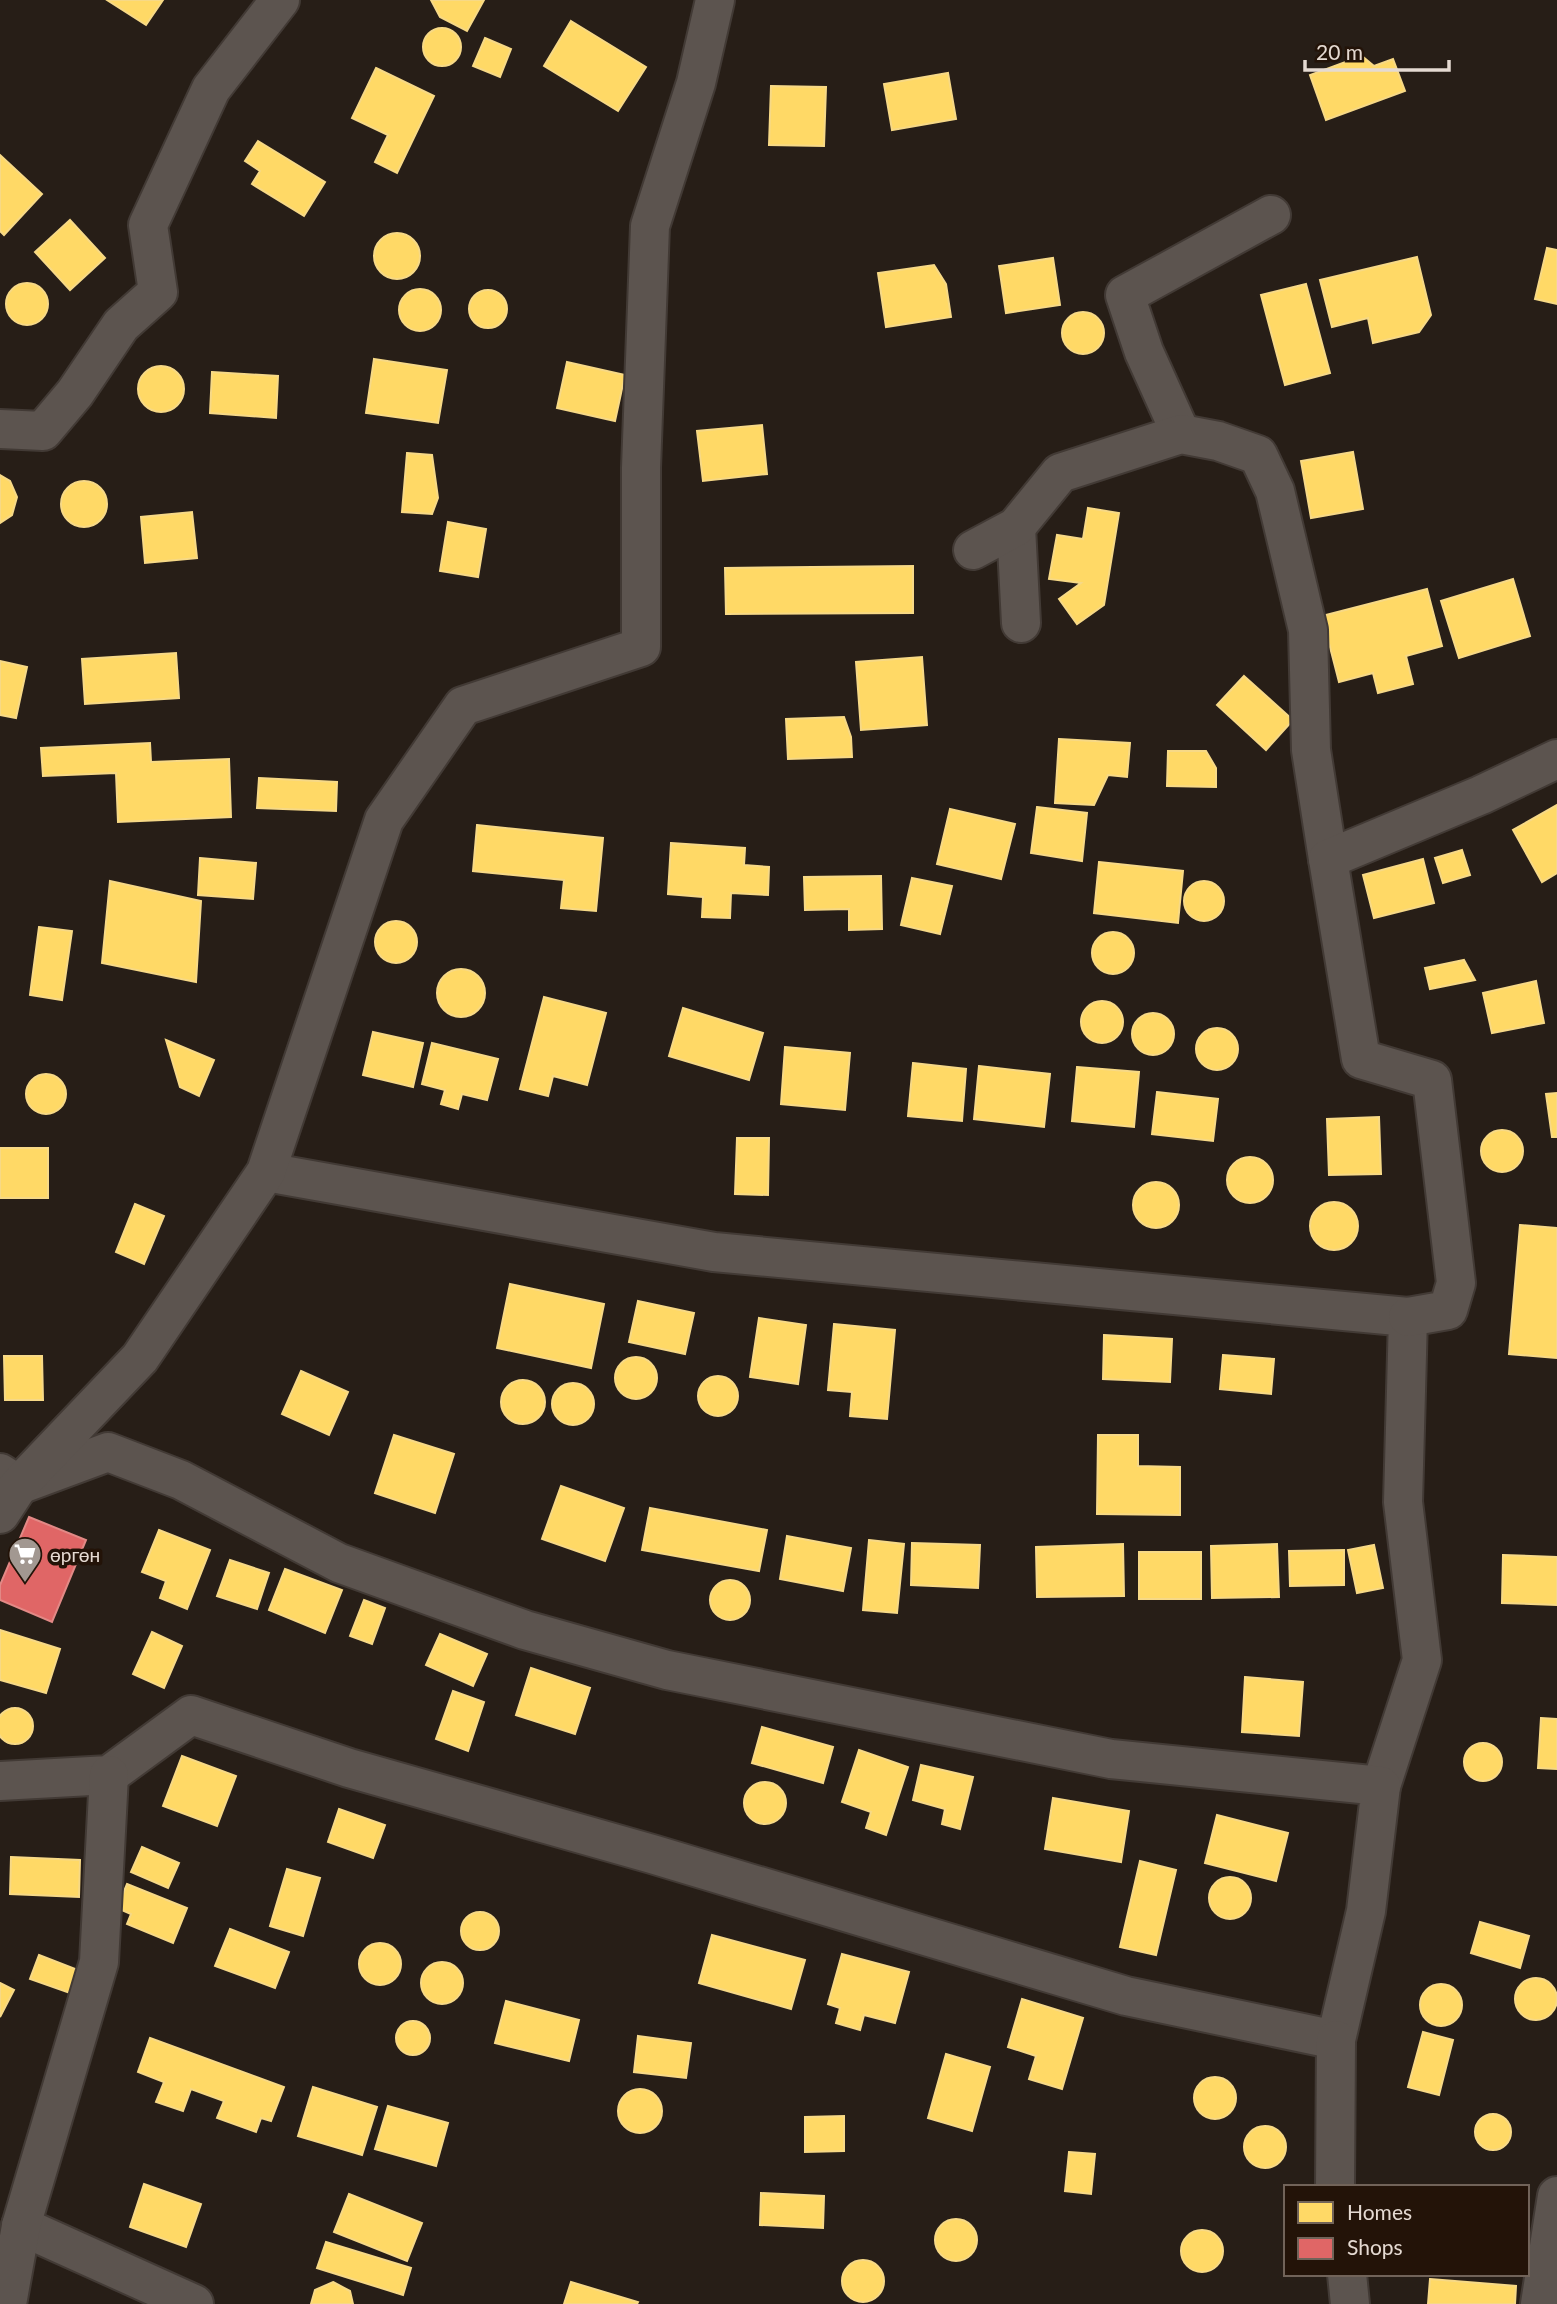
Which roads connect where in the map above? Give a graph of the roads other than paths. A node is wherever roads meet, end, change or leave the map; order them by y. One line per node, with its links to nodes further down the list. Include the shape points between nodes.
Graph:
1 (280, 0): 4 (street, via 211,89 149,225 158,292 121,325 43,431)
2 (715, 0): 11 (street, via 696,83 650,226 641,468 641,647 463,706 384,820)
3 (1270, 215): 5 (street, via 1125,295 1144,352)
4 (0, 429)
5 (1181, 435): 6 (street, via 1060,473); 10 (street, via 1258,455 1275,491 1308,630 1311,750)
6 (1016, 527): 7 (street); 8 (street)
7 (973, 550)
8 (1021, 623)
9 (1557, 759): 10 (street)
10 (1328, 859): 12 (street, via 1361,1059 1432,1080 1456,1283 1448,1310)
11 (266, 1172): 12 (street, via 714,1252); 13 (street, via 140,1358)
12 (1408, 1317): 16 (street, via 1404,1502 1422,1660)
13 (6, 1491): 16 (street, via 108,1452 181,1480 340,1563 525,1630 667,1670 1111,1759)
14 (109, 1775): 15 (street); 17 (street, via 191,1716 349,1768 1126,1996); 20 (street, via 99,1962)
15 (0, 1781)
16 (1381, 1786): 17 (street, via 1366,1911)
17 (1336, 2040): 18 (street)
18 (1335, 2185)
19 (1557, 2196): 25 (street)
20 (21, 2226): 22 (street); 23 (street)
21 (1347, 2276): 24 (street)
22 (7, 2304)
23 (194, 2304)
24 (1350, 2304)
25 (1540, 2304)

